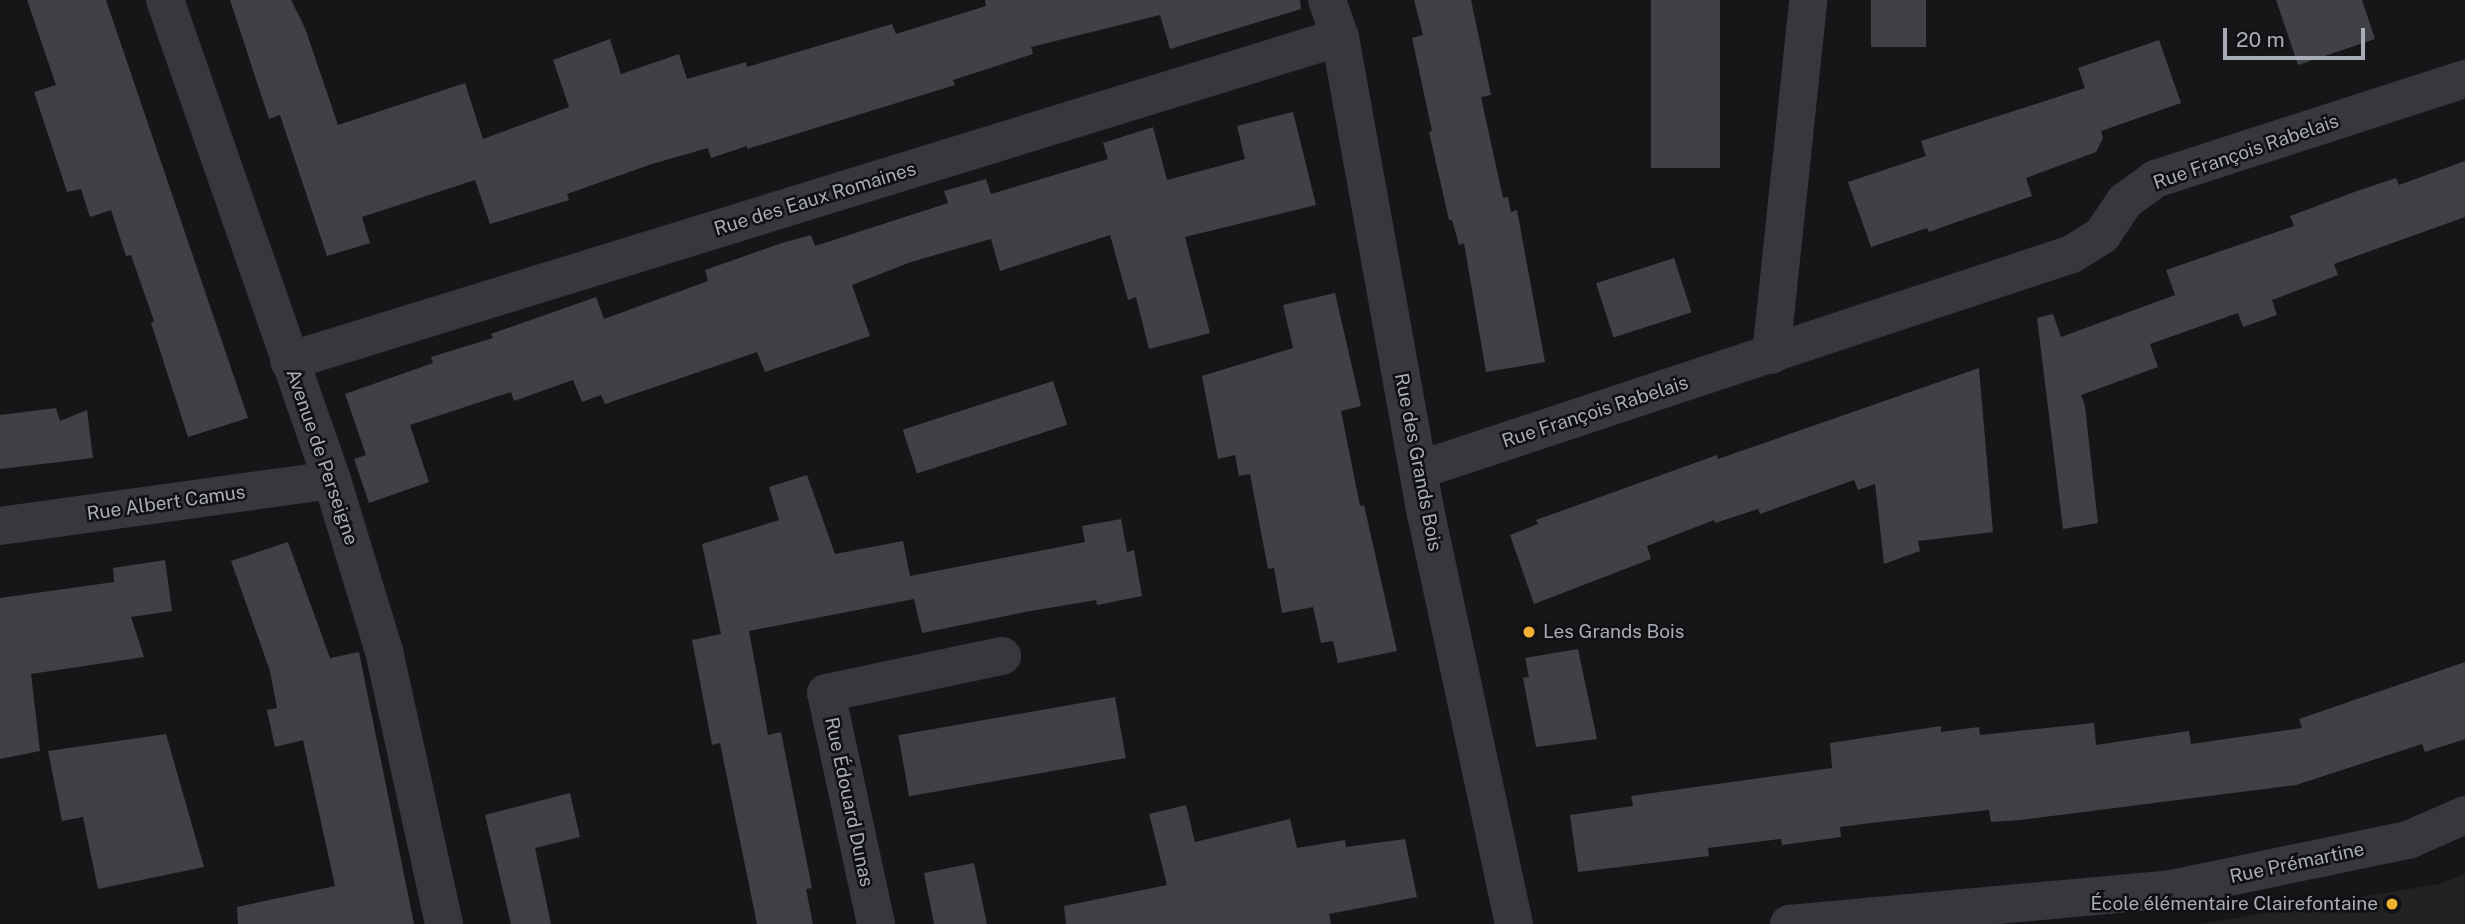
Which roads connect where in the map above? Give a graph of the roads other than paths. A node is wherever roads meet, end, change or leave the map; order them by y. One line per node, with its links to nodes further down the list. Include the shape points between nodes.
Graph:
1 (165, 0): 7 (street, Avenue de Perseigne)
2 (1327, 0): 4 (street, Rue des Grands Bois)
3 (1808, 0): 6 (street)
4 (1340, 37): 7 (street, Rue des Eaux Romaines); 8 (street, Rue des Grands Bois)
5 (2465, 79): 6 (street, Rue François Rabelais, via 2155,179 2126,201 2102,235 2072,254)
6 (1771, 355): 8 (street, Rue François Rabelais)
7 (289, 360): 9 (street, Avenue de Perseigne)
8 (1419, 470): 15 (street, Rue des Grands Bois)
9 (332, 480): 10 (street, Rue Albert Camus); 13 (street, Avenue de Perseigne, via 384,651)
10 (0, 526)
11 (1002, 656): 14 (street, Rue Édouard Dunas, via 825,693)
12 (2465, 815): 16 (street, Rue Prémartine, via 2408,840 2171,889)
13 (444, 924)
14 (876, 924)
15 (1514, 924)
16 (1789, 924)

